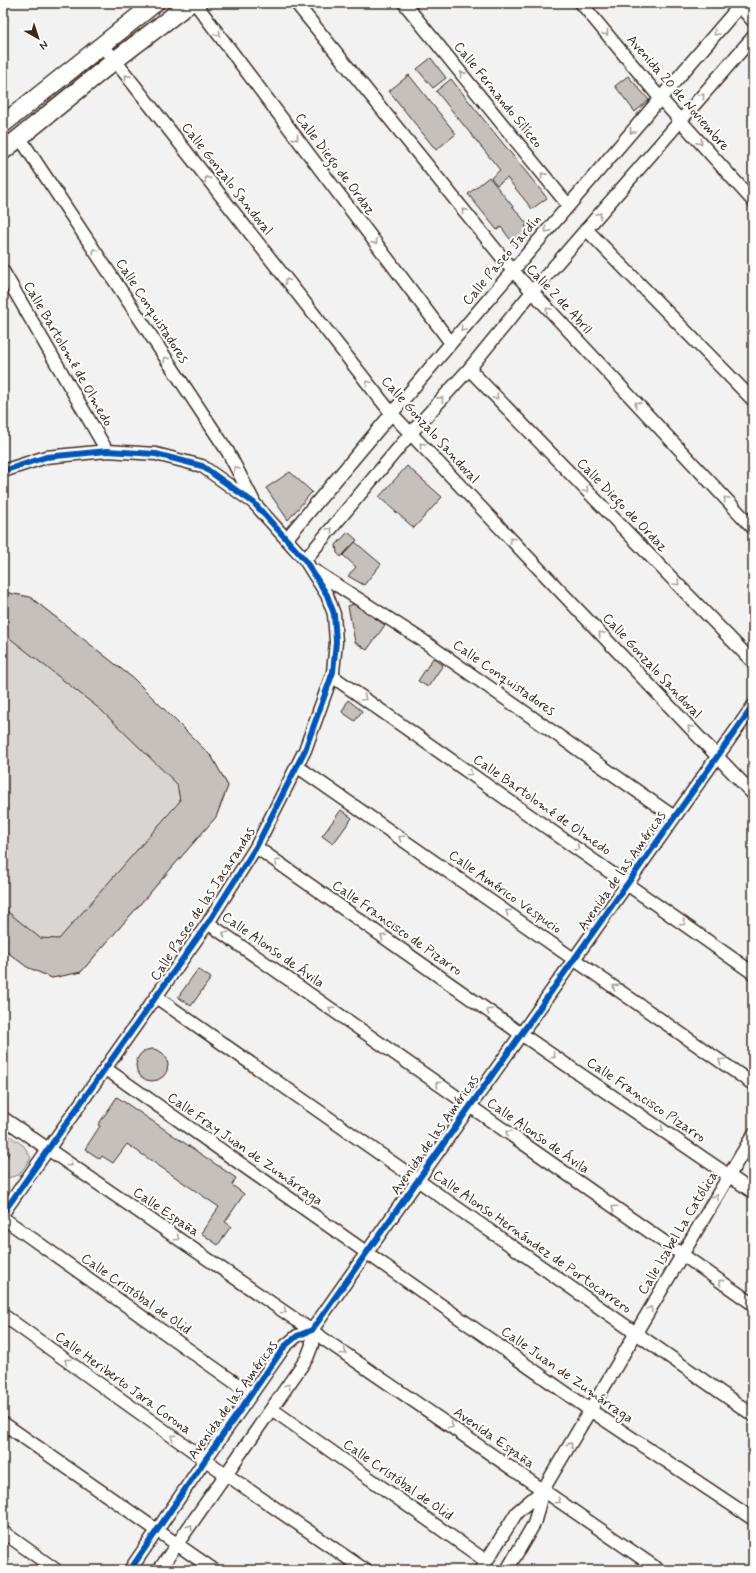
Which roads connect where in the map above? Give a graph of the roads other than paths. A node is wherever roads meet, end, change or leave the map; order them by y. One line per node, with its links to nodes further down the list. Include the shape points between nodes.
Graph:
1 (155, 3): 10 (main road)
2 (190, 3): 11 (main road)
3 (195, 3): 23 (street, Calle Diego de Ordaz, one-way to 23)
4 (296, 3): 20 (street, Calle 2 de Abril, one-way to 4)
5 (404, 3): 18 (street, Calle Fernando Silíceo, one-way to 5)
6 (581, 3): 12 (street, Avenida 20 de Noviembre, one-way to 12)
7 (740, 4): 8 (street); 12 (street, Calle Paseo Jardín, one-way to 12)
8 (753, 21)
9 (753, 37): 13 (street, one-way to 9)
10 (102, 44): 11 (street, Calle Gonzalo Sandoval); 14 (main road)
11 (114, 61): 15 (main road); 26 (street, Calle Gonzalo Sandoval, one-way to 11)
12 (660, 98): 13 (street, Avenida 20 de Noviembre); 18 (street, Calle Paseo Jardín, one-way to 18)
13 (680, 120): 17 (street, Avenida 20 de Noviembre, one-way to 17); 19 (street, one-way to 13)
14 (3, 124)
15 (20, 138): 16 (main road); 30 (street, Calle Conquistadores, one-way to 15, via 228,452)
16 (3, 151)
17 (753, 201)
18 (568, 205): 20 (street, Calle Paseo Jardín, one-way to 20)
19 (586, 229): 22 (street); 25 (street)
20 (513, 271): 22 (street, Calle 2 de Abril); 23 (street, Calle Paseo Jardín, one-way to 23)
21 (3, 272): 28 (street, Calle Bartolomé de Olmedo)
22 (532, 292): 24 (street); 31 (street, Calle 2 de Abril, one-way to 22)
23 (451, 343): 26 (street, Calle Paseo Jardín)
24 (468, 369): 27 (street, one-way to 24); 34 (street, Calle Diego de Ordaz, one-way to 34)
25 (753, 400)
26 (392, 414): 27 (street, Calle Gonzalo Sandoval); 32 (street, Calle Paseo Jardín)
27 (411, 433): 33 (street, one-way to 27); 37 (street, Calle Gonzalo Sandoval, one-way to 27)
28 (107, 451): 29 (street, via 46,457); 30 (street, via 156,454 202,466)
29 (3, 471)
30 (254, 503): 32 (street, Calle Paseo de las Jacarandas)
31 (753, 528)
32 (287, 538): 33 (street, Calle Paseo de las Jacarandas)
33 (308, 565): 35 (street, Calle Paseo de las Jacarandas, via 327,595 334,614 336,642); 40 (street, Calle Conquistadores, via 422,640)
34 (753, 662)
35 (332, 676): 38 (street, Calle Paseo de las Jacarandas); 42 (street, Calle Bartolomé de Olmedo, one-way to 42)
36 (753, 706): 37 (street, Avenida de las Américas)
37 (717, 757): 39 (street, Calle Gonzalo Sandoval); 40 (street, Avenida de las Américas)
38 (298, 767): 41 (street, Calle Paseo de las Jacarandas); 44 (street, Calle Américo Vespucio, one-way to 38)
39 (753, 794)
40 (674, 817): 42 (street, Avenida de las Américas)
41 (256, 847): 43 (street, Calle Paseo de las Jacarandas); 47 (street, Calle Francisco de Pizarro, one-way to 41)
42 (627, 884): 44 (street, Avenida de las Américas); 45 (street, Calle Bartolomé de Olmedo, one-way to 45)
43 (208, 923): 46 (street, Calle Paseo de las Jacarandas); 50 (street, Calle Alonso de Ávila, one-way to 43)
44 (574, 958): 47 (street, Avenida de las Américas); 49 (street, Calle Américo Vespucio, one-way to 44)
45 (753, 973)
46 (156, 998): 48 (street, Calle Paseo de las Jacarandas); 55 (street, Calle Alonso Hernández de Portocarrero)
47 (521, 1034): 50 (street, Avenida de las Américas); 54 (street, Calle Francisco Pizarro, one-way to 54)
48 (106, 1069): 53 (street, Calle Paseo de las Jacarandas); 59 (street, Calle Fray Juan de Zumárraga)
49 (753, 1084)
50 (470, 1107): 55 (street, Avenida de las Américas); 60 (street, Calle Alonso de Ávila, one-way to 50)
51 (3, 1118): 53 (street, Calle España)
52 (753, 1135): 54 (street, Calle Isabel La Católica)
53 (48, 1149): 57 (street, Calle Paseo de las Jacarandas); 63 (street, Calle España, one-way to 63)
54 (729, 1175): 56 (street, Calle Francisco Pizarro); 60 (street, Calle Isabel La Católica, one-way to 54)
55 (418, 1180): 59 (street, Avenida de las Américas); 64 (street, Calle Alonso Hernández de Portocarrero)
56 (753, 1192)
57 (3, 1213)
58 (3, 1218): 65 (street, Calle Cristóbal de Olid)
59 (366, 1253): 63 (street, Avenida de las Américas); 67 (street, Calle Juan de Zumárraga)
60 (682, 1255): 61 (street, Calle Alonso de Ávila, one-way to 60); 64 (street, Calle Isabel La Católica, one-way to 60)
61 (753, 1304)
62 (3, 1315): 70 (street, Calle Heriberto Jara Corona, one-way to 62)
63 (312, 1330): 65 (street, Avenida de las Américas, via 297,1336 284,1346); 66 (street, Avenida de las Américas, one-way to 63, via 307,1358 312,1345); 72 (street, Avenida España, one-way to 72)
64 (636, 1333): 67 (street, Calle Isabel La Católica); 68 (street, Calle Alonso Hernández de Portocarrero)
65 (251, 1394): 70 (street, Avenida de las Américas)
66 (273, 1410): 71 (street, Avenida de las Américas); 77 (street, Calle Cristóbal de Olid)
67 (590, 1410): 72 (street, Calle Isabel La Católica, one-way to 67); 73 (street, Calle Juan de Zumárraga)
68 (753, 1415)
69 (3, 1423): 75 (street)
70 (204, 1460): 71 (street, Calle Heriberto Jara Corona); 75 (street, Avenida de las Américas)
71 (226, 1475): 76 (street, Avenida de las Américas, one-way to 71); 82 (street, Calle Heriberto Jara Corona)
72 (542, 1490): 77 (street, Calle Isabel La Católica, via 517,1512); 83 (street, Calle Isabel La Católica, via 534,1524); 84 (street, Avenida España, one-way to 84)
73 (753, 1519)
74 (3, 1532): 78 (street)
75 (157, 1532): 76 (street); 79 (street, Avenida de las Américas)
76 (177, 1545): 80 (street, Avenida de las Américas); 81 (street)
77 (484, 1566)
78 (56, 1570)
79 (130, 1570)
80 (159, 1570)
81 (214, 1570)
82 (365, 1570)
83 (507, 1570)
84 (659, 1570)

